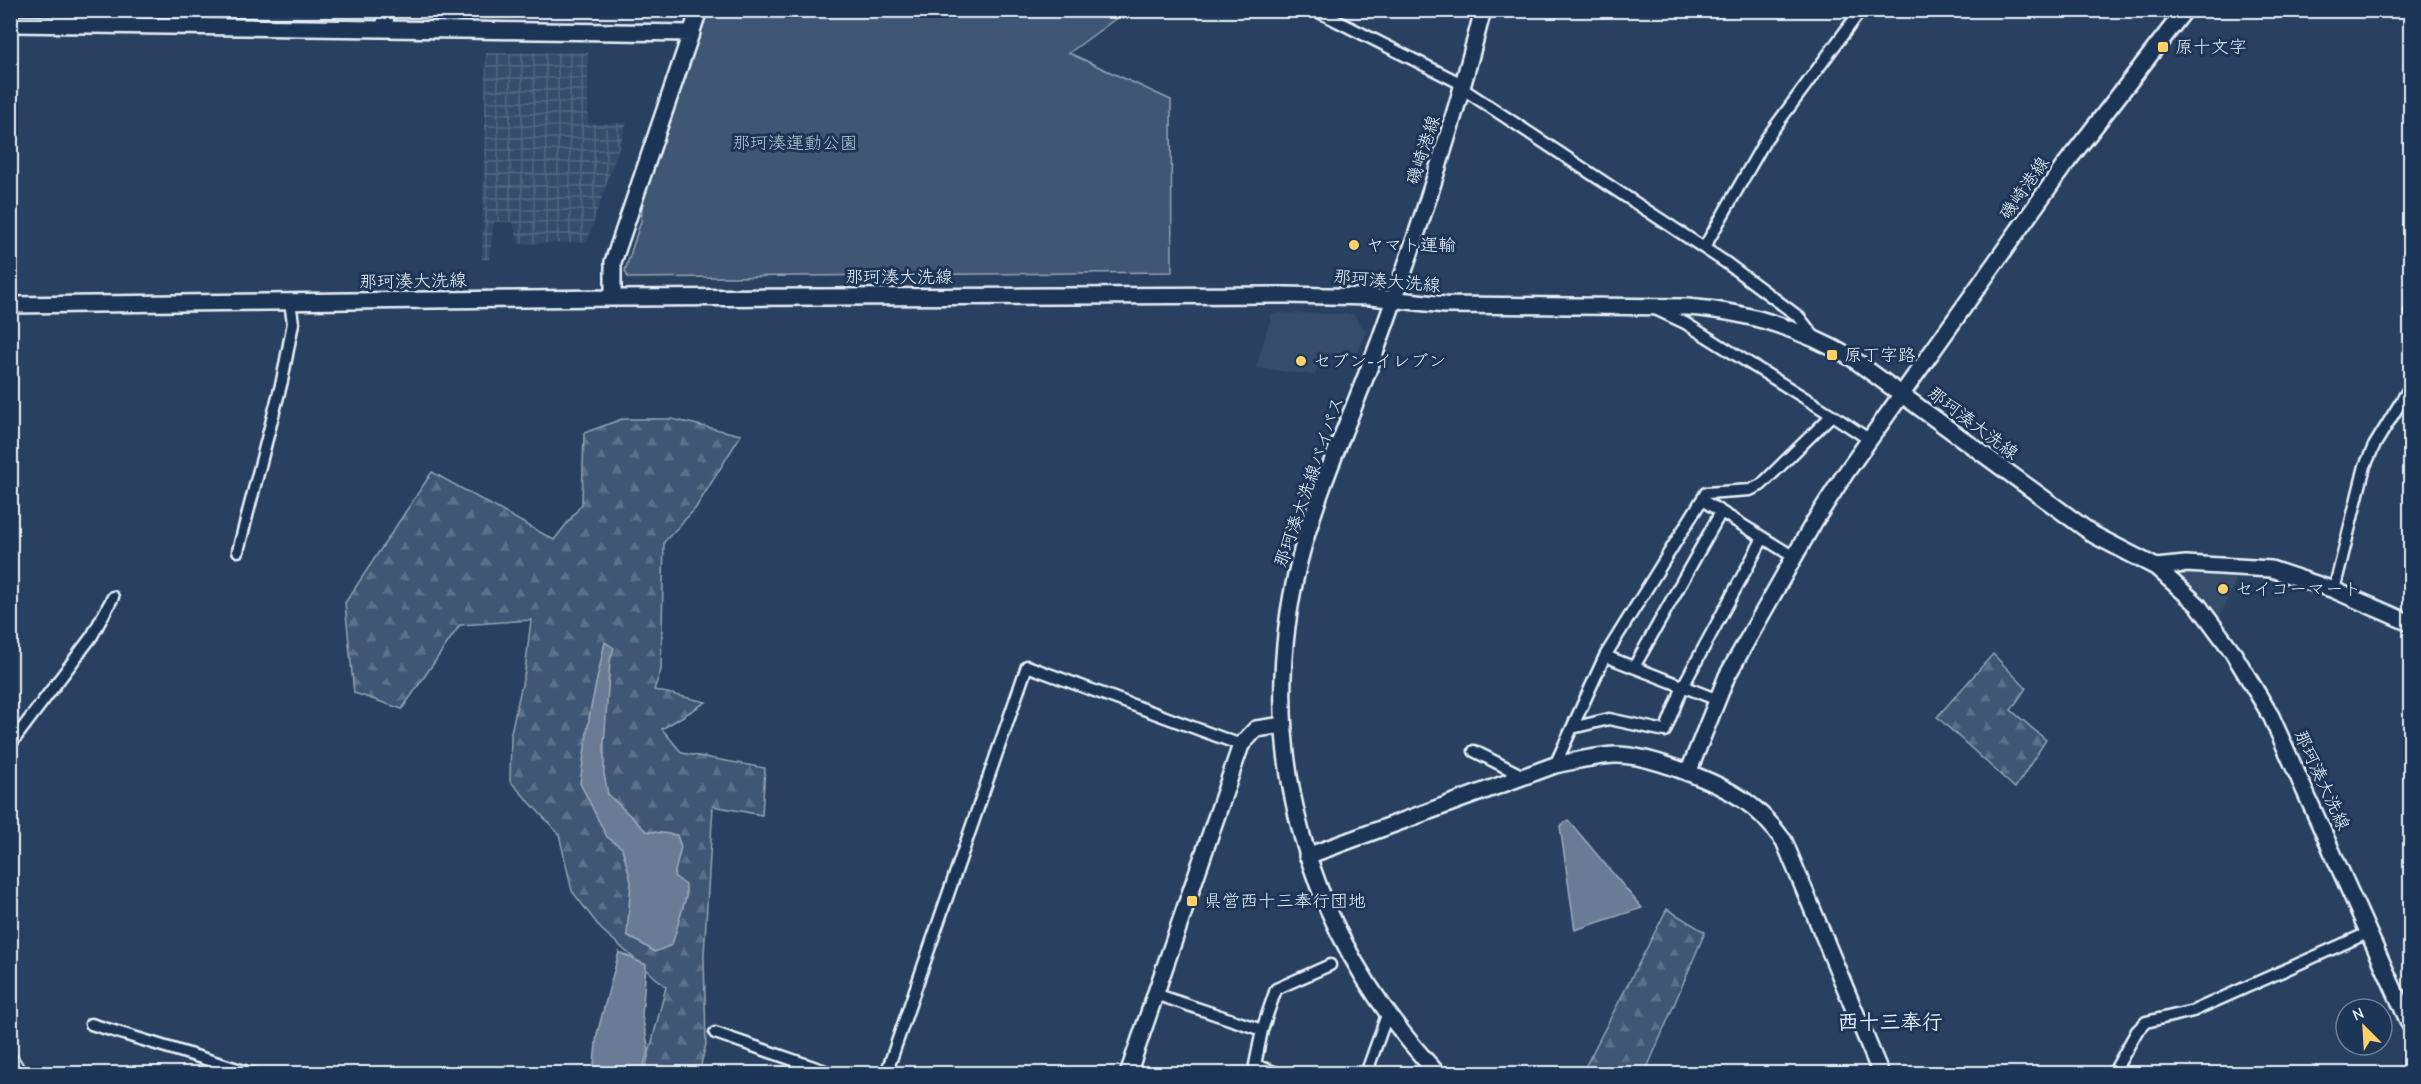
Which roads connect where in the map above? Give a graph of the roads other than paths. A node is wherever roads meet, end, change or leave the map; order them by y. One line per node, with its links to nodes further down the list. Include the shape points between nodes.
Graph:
1 (386, 10): 8 (main road)
2 (699, 10): 9 (main road)
3 (1315, 10): 10 (street)
4 (1483, 10): 10 (main road, 磯崎港線)
5 (1861, 10): 11 (street, via 1766,139)
6 (2184, 10): 19 (main road, 磯崎港線, via 2070,158)
7 (10, 24): 8 (main road)
8 (385, 27): 9 (main road)
9 (692, 33): 12 (main road, via 613,262)
10 (1464, 87): 11 (street); 13 (main road, 磯崎港線)
11 (1704, 248): 17 (street, via 1799,317)
12 (613, 298): 13 (main road, 那珂湊大洗線, via 1287,295); 14 (main road, 那珂湊大洗線)
13 (1393, 300): 16 (main road, 那珂湊大洗線, via 1456,306); 35 (main road, 那珂湊大洗線バイパス, via 1300,561 1286,633)
14 (290, 302): 15 (main road, 那珂湊大洗線); 25 (street, via 293,323 282,381)
15 (10, 305)
16 (1647, 305): 17 (main road, 那珂湊大洗線, via 1726,311); 20 (street, via 1685,323)
17 (1816, 339): 19 (main road, 那珂湊大洗線)
18 (2410, 387): 28 (street, via 2365,466)
19 (1903, 394): 21 (main road, 磯崎港線); 27 (main road, 那珂湊大洗線, via 2094,536)
20 (1832, 415): 21 (street); 22 (street, via 1761,485 1750,490 1706,493)
21 (1870, 440): 26 (main road, 磯崎港線)
22 (1701, 500): 23 (street); 31 (street)
23 (1721, 512): 24 (street); 32 (street)
24 (1763, 538): 26 (street); 33 (street)
25 (238, 551)
26 (1794, 557): 34 (main road, 磯崎港線, via 1727,676)
27 (2156, 567): 28 (main road, via 2186,564 2271,569); 44 (main road, 那珂湊大洗線, via 2198,605 2259,696)
28 (2334, 590): 30 (main road)
29 (113, 597): 37 (street, via 92,636)
30 (2410, 623)
31 (1605, 656): 32 (street); 36 (street)
32 (1634, 667): 33 (street)
33 (1683, 686): 34 (street); 36 (street, via 1665,731 1609,719)
34 (1718, 700): 41 (main road, 磯崎港線)
35 (1284, 725): 38 (main road, via 1256,729); 43 (main road, 那珂湊大洗線バイパス, via 1291,789)
36 (1572, 728): 40 (street)
37 (10, 745)
38 (1241, 745): 46 (main road); 56 (street, via 1027,666)
39 (1474, 751): 42 (street)
40 (1555, 765): 41 (main road, via 1617,755); 42 (main road)
41 (1688, 773): 61 (main road, via 1745,800 1784,841)
42 (1525, 777): 43 (main road)
43 (1307, 856): 47 (main road, 那珂湊大洗線バイパス, via 1345,945)
44 (2370, 932): 48 (main road, 那珂湊大洗線); 62 (street, via 2193,1011 2146,1022)
45 (1330, 964): 50 (street, via 1276,989)
46 (1155, 994): 50 (street); 57 (main road)
47 (1387, 1015): 59 (street); 60 (main road, 那珂湊大洗線バイパス)
48 (2410, 1020)
49 (91, 1024): 54 (street)
50 (1262, 1030): 58 (street, via 1255,1065)
51 (715, 1034): 55 (street)
52 (10, 1064): 53 (highway)
53 (15, 1074)
54 (254, 1074)
55 (834, 1074)
56 (886, 1074)
57 (1128, 1074)
58 (1280, 1074)
59 (1366, 1074)
60 (1438, 1074)
61 (1881, 1074)
62 (2113, 1074)

